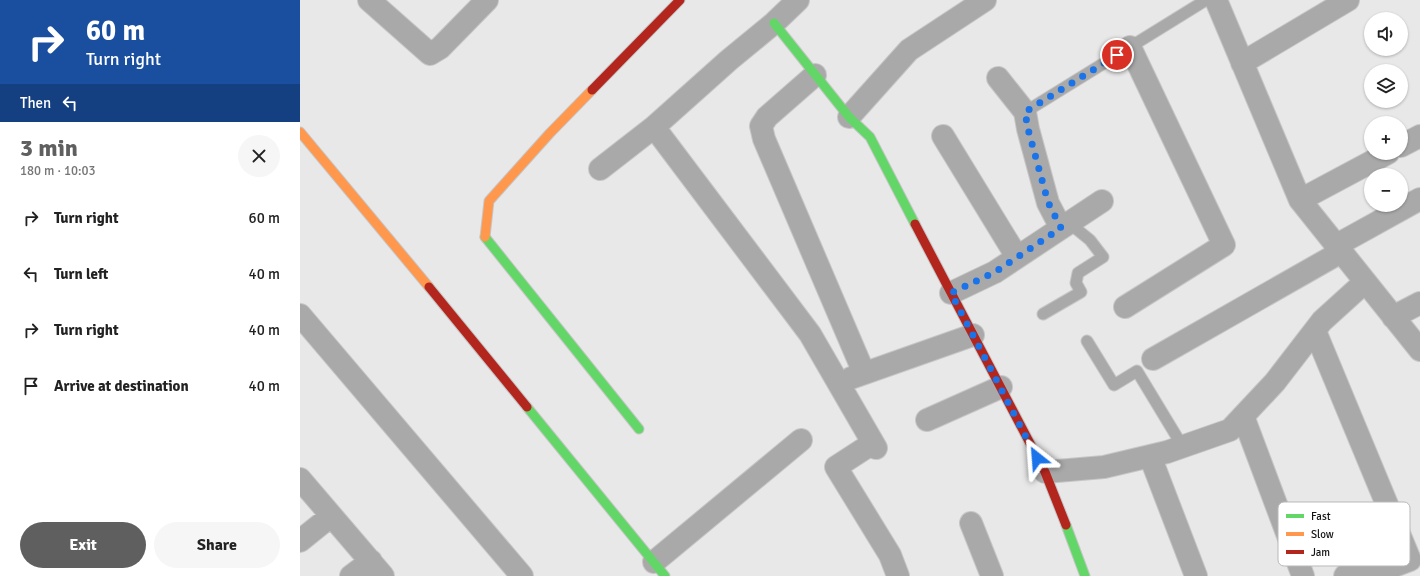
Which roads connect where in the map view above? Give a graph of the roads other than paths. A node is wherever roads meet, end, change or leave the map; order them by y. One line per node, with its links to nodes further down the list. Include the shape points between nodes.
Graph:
1 (369, 0): 2 (street, via 430,54 440,48)
2 (487, 0)
3 (680, 0): 46 (street, via 550,133 489,201 484,236)
4 (798, 0): 9 (street)
5 (985, 0): 15 (street, via 909,50)
6 (1206, 0): 10 (lane)
7 (1216, 0): 11 (street)
8 (1348, 0): 11 (street)
9 (774, 23): 12 (street); 16 (street)
10 (1130, 47): 14 (lane); 32 (street, via 1224,245)
11 (1242, 63): 24 (street)
12 (815, 75): 15 (street); 41 (street, via 766,117 761,126 767,146)
13 (998, 78): 14 (street)
14 (1025, 112): 26 (street, via 1048,202)
15 (849, 117): 30 (street, via 870,138)
16 (654, 127): 22 (street); 42 (street, via 810,334)
17 (300, 132): 60 (street)
18 (943, 136): 28 (street)
19 (1420, 136): 20 (street)
20 (1408, 142)
21 (1375, 160): 24 (street)
22 (600, 169)
23 (1420, 199): 27 (street)
24 (1300, 200): 27 (street)
25 (1102, 201): 26 (street)
26 (1065, 225): 28 (street); 33 (lane, via 1090,240 1103,257 1078,273 1076,283 1081,292)
27 (1338, 249): 29 (street); 40 (street)
28 (1016, 257): 30 (street, via 995,272)
29 (1364, 282): 35 (street); 36 (street, via 1322,321)
30 (951, 293): 37 (street)
31 (1420, 303): 35 (street)
32 (1125, 307)
33 (1043, 314)
34 (300, 315): 62 (street)
35 (1393, 317): 39 (street)
36 (1315, 331): 44 (street, via 1275,382); 52 (street)
37 (973, 335): 41 (street); 43 (street)
38 (1087, 341): 48 (lane, via 1114,385 1137,371)
39 (1420, 350)
40 (1153, 359)
41 (864, 373): 42 (street)
42 (838, 382): 63 (street, via 874,446 836,467 890,555)
43 (1000, 387): 45 (street); 50 (street)
44 (1243, 416): 48 (street, via 1230,430); 53 (street)
45 (927, 420)
46 (639, 429)
47 (801, 440): 60 (street)
48 (1183, 447): 49 (street)
49 (1150, 456): 50 (street, via 1104,467); 66 (street)
50 (1045, 472): 65 (street)
51 (300, 479): 54 (street)
52 (1386, 502)
53 (1278, 509)
54 (331, 516): 56 (street); 59 (street)
55 (971, 523): 64 (street)
56 (300, 541)
57 (1299, 566): 67 (street)
58 (1394, 566): 68 (street, via 1378,572)
59 (377, 569): 61 (street)
60 (659, 569)
61 (352, 576)
62 (522, 576)
63 (898, 576)
64 (992, 576)
65 (1085, 576)
66 (1196, 576)
67 (1303, 576)
68 (1345, 576)

